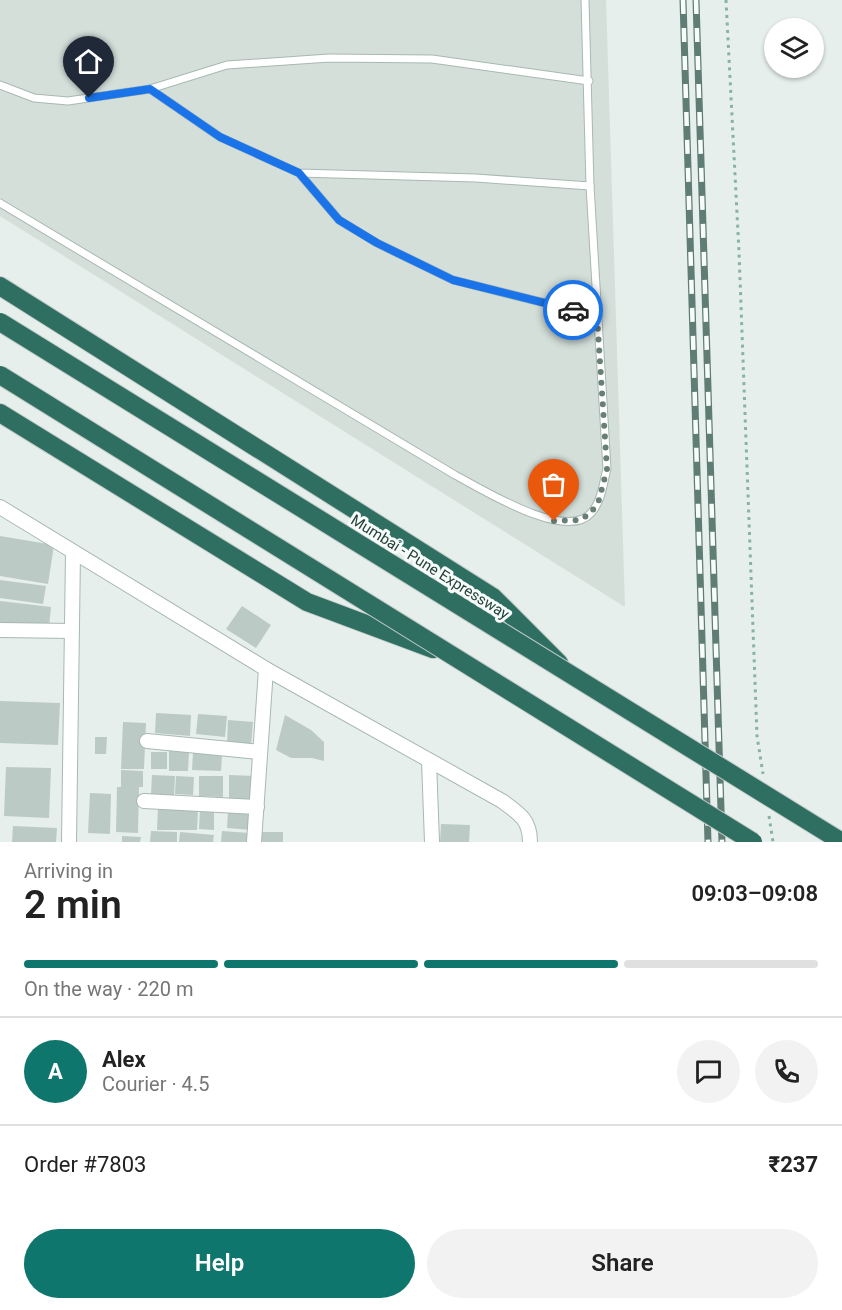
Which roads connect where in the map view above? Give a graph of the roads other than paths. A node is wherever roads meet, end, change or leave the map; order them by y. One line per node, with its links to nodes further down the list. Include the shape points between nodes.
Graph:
1 (585, 0): 2 (lane)
2 (589, 81): 4 (lane, via 432,59 329,58 226,65); 6 (lane)
3 (0, 85): 4 (lane, via 34,98 69,101)
4 (150, 89): 5 (lane, via 220,137)
5 (299, 173): 6 (lane); 9 (lane, via 339,220 443,276)
6 (590, 186): 9 (lane)
7 (0, 203): 9 (lane, via 455,475 554,521 580,520 591,513 599,500 607,469)
8 (0, 286): 19 (highway, bridge, via 493,597)
9 (597, 316)
10 (0, 322): 19 (highway, Mumbai - Pune Expressway, bridge)
11 (0, 375): 17 (highway, bridge)
12 (0, 413): 17 (highway, bridge, via 307,602)
13 (0, 507): 14 (street)
14 (73, 552): 16 (street); 18 (street)
15 (0, 630): 16 (street)
16 (72, 631): 25 (street)
17 (454, 657): 29 (highway, bridge)
18 (266, 669): 21 (street); 22 (street)
19 (569, 674): 30 (highway, Mumbai - Pune Expressway, bridge)
20 (147, 741): 21 (street)
21 (260, 752): 24 (street)
22 (429, 761): 27 (street); 28 (street, via 519,813 530,827)
23 (144, 801): 24 (street)
24 (257, 807): 26 (street)
25 (69, 842)
26 (254, 842)
27 (432, 842)
28 (531, 842)
29 (753, 842)
30 (842, 842)

